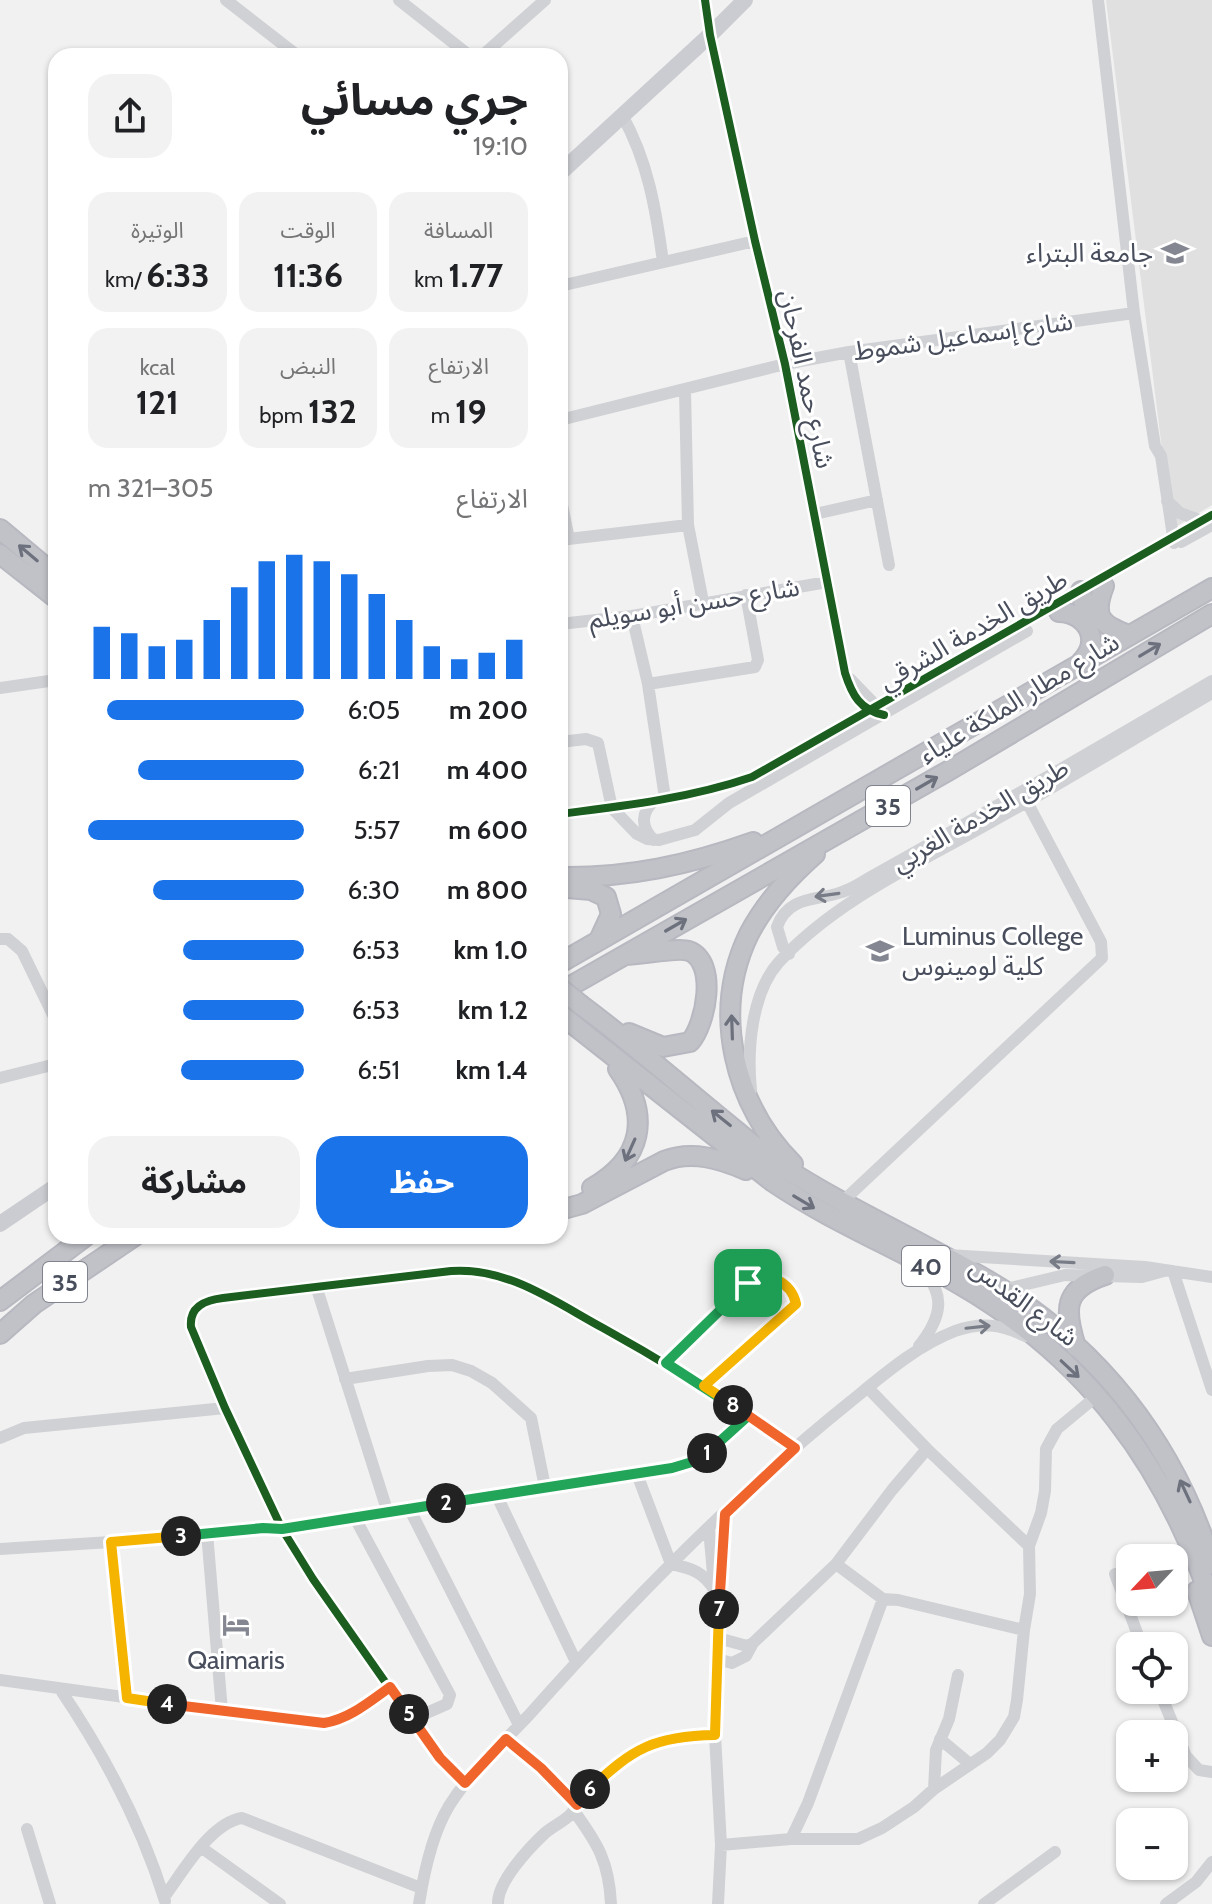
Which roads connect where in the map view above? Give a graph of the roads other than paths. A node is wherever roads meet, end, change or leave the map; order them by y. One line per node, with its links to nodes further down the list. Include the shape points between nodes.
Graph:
1 (226, 0): 8 (street)
2 (399, 0): 9 (street)
3 (545, 0): 10 (street)
4 (705, 0): 7 (street, شارع حمد الفرحان)
5 (745, 0): 7 (main road)
6 (1098, 0): 16 (street)
7 (710, 35): 11 (main road); 13 (street, شارع حمد الفرحان)
8 (288, 48)
9 (460, 48)
10 (491, 48)
11 (622, 115): 12 (main road); 14 (street, via 644,160)
12 (568, 166)
13 (755, 241): 14 (street); 18 (street, شارع حمد الفرحان)
14 (663, 262): 15 (street)
15 (568, 284)
16 (1134, 313): 17 (street, شارع إسماعيل شموط); 21 (street)
17 (849, 352): 18 (street, شارع إسماعيل شموط); 22 (street)
18 (785, 364): 19 (street, شارع إسماعيل شموط); 24 (street, شارع حمد الفرحان)
19 (685, 391): 20 (street, شارع إسماعيل شموط); 26 (street)
20 (568, 418)
21 (1155, 446): 23 (street); 29 (street)
22 (877, 500): 24 (street); 31 (street)
23 (1167, 501): 25 (street, via 1180,513); 29 (street)
24 (815, 514): 33 (street, شارع حمد الفرحان)
25 (1209, 520): 29 (street, طريق الخدمة الشرقي)
26 (688, 525): 28 (street); 39 (street)
27 (0, 529): 32 (highway, one-way to 27)
28 (568, 540)
29 (1170, 544): 34 (street, طريق الخدمة الشرقي); 37 (street, طريق الخدمة الشرقي)
30 (0, 554): 36 (highway)
31 (889, 565)
32 (48, 569)
33 (827, 582): 38 (street, شارع حسن أبو سويلم); 52 (street, شارع حمد الفرحان, via 845,673)
34 (1104, 586): 37 (street, طريق الخدمة الشرقي); 45 (highway, via 1100,617)
35 (1212, 588): 45 (highway, شارع مطار الملكة علياء / 35)
36 (48, 592)
37 (1082, 594): 40 (street, طريق الخدمة الشرقي); 44 (highway); 52 (street, طريق الخدمة الشرقي)
38 (746, 595): 39 (street, شارع حسن أبو سويلم); 49 (street, via 755,667)
39 (703, 602): 42 (street, شارع حسن أبو سويلم)
40 (1059, 612): 44 (highway, via 1077,616); 52 (street, طريق الخدمة الشرقي)
41 (1212, 614): 61 (highway, شارع مطار الملكة علياء / 35, one-way to 41)
42 (632, 616): 43 (street, شارع حسن أبو سويلم); 49 (street)
43 (568, 623)
44 (1089, 629): 46 (highway, via 1090,652)
45 (1129, 635): 46 (highway, شارع مطار الملكة علياء / 35)
46 (1078, 666): 59 (highway, شارع مطار الملكة علياء / 35)
47 (48, 681): 50 (street)
48 (1212, 681): 63 (street, طريق الخدمة الغربي)
49 (648, 684): 55 (street)
50 (0, 688)
51 (1212, 693): 56 (street, طريق الخدمة الغربي)
52 (877, 711): 54 (street, طريق الخدمة الشرقي, via 752,777); 60 (street, طريق الخدمة الشرقي)
53 (568, 741): 57 (street, via 598,743)
54 (694, 793): 55 (street, طريق الخدمة الشرقي); 60 (street, via 706,804)
55 (660, 799): 57 (street, طريق الخدمة الشرقي); 62 (street, via 644,816 645,829)
56 (1027, 802): 63 (street, طريق الخدمة الغربي); 84 (street, via 1101,942 1102,958)
57 (612, 808): 58 (street, طريق الخدمة الشرقي); 62 (street, via 637,834)
58 (568, 813)
59 (822, 814): 64 (highway, via 706,859 657,871); 67 (highway, شارع مطار الملكة علياء / 35)
60 (708, 821): 62 (street, طريق الخدمة الشرقي, via 687,833)
61 (833, 837): 69 (highway, شارع مطار الملكة علياء / 35, one-way to 61); 79 (highway, one-way to 61, via 733,1051 731,1005 740,958 760,914)
62 (654, 840)
63 (912, 860): 68 (street, طريق الخدمة الغربي); 68 (street, طريق الخدمة الغربي, one-way to 68, via 787,911 777,927)
64 (568, 877)
65 (568, 888): 67 (highway, via 606,897 611,914)
66 (0, 939): 73 (street, via 22,951)
67 (599, 940): 70 (highway, شارع مطار الملكة علياء / 35)
68 (789, 954): 79 (street, طريق الخدمة الغربي, via 770,977 754,1023 750,1076)
69 (623, 955): 71 (highway, شارع مطار الملكة علياء / 35); 75 (highway, via 691,952 702,962 706,991 702,1024 690,1042 663,1047)
70 (568, 958)
71 (568, 986)
72 (568, 996): 75 (highway, شارع القدس / 40, bridge)
73 (48, 1005)
74 (568, 1021): 76 (highway, شارع القدس / 40)
75 (617, 1033): 81 (highway, شارع القدس / 40, one-way to 75, via 770,1158)
76 (607, 1054): 80 (highway, شارع القدس / 40); 83 (highway, one-way to 83, via 634,1099 637,1134 616,1172)
77 (48, 1066): 78 (street)
78 (0, 1078)
79 (756, 1117): 81 (highway)
80 (773, 1182): 85 (highway, via 710,1158 678,1157); 90 (highway, شارع القدس / 40, one-way to 90)
81 (818, 1189): 84 (highway, شارع القدس / 40)
82 (48, 1191): 86 (main road)
83 (568, 1195)
84 (841, 1203): 89 (highway, شارع القدس / 40)
85 (568, 1208)
86 (0, 1224)
87 (75, 1244): 96 (highway, 35)
88 (123, 1244): 97 (highway, 35, via 34,1304)
89 (941, 1254): 91 (street, one-way to 89); 95 (highway, شارع القدس / 40)
90 (906, 1255): 95 (highway, شارع القدس / 40); 100 (street, via 931,1281 939,1306 935,1325)
91 (1170, 1271): 92 (street, via 1142,1277); 93 (street); 105 (street)
92 (1105, 1275): 95 (street, via 1065,1275); 99 (highway, via 1082,1284 1071,1298 1068,1317)
93 (1212, 1277)
94 (317, 1289): 101 (street, via 451,1271 494,1274 525,1284); 102 (street); 107 (street, via 212,1299 193,1311 191,1327)
95 (996, 1296): 98 (highway, شارع القدس / 40); 99 (highway, شارع القدس / 40)
96 (0, 1301)
97 (0, 1334)
98 (1046, 1346): 100 (street, one-way to 98, via 942,1337 981,1325 1005,1327); 106 (highway, شارع القدس / 40, one-way to 106)
99 (1076, 1347): 111 (highway, شارع القدس / 40, via 1132,1406)
100 (913, 1354): 104 (street)
101 (666, 1363): 103 (street); 103 (street, via 753,1279 767,1276 790,1289 795,1307)
102 (345, 1379): 115 (street, via 428,1366 471,1371 531,1418); 118 (street)
103 (704, 1386): 108 (street)
104 (868, 1388): 110 (street); 112 (street)
105 (1212, 1390)
106 (1098, 1395): 113 (highway, شارع القدس / 40); 126 (street, via 1050,1439 1041,1513)
107 (225, 1408): 109 (street, via 24,1428); 121 (street)
108 (748, 1416): 110 (street); 114 (street, via 692,1462)
109 (0, 1438)
110 (795, 1448): 119 (street)
111 (1162, 1448): 113 (highway, via 1157,1460); 130 (highway, شارع القدس / 40, one-way to 111, via 1190,1502)
112 (927, 1449): 126 (street); 129 (street)
113 (1145, 1461): 124 (highway, شارع القدس / 40)
114 (637, 1474): 115 (street); 128 (street)
115 (545, 1487): 116 (street)
116 (496, 1494): 117 (street); 142 (street)
117 (410, 1510): 118 (street); 151 (street)
118 (388, 1513): 120 (street)
119 (725, 1514): 122 (street); 135 (street)
120 (355, 1518): 121 (street); 150 (street, via 450,1695 447,1704)
121 (282, 1529): 123 (street); 145 (street)
122 (709, 1529): 128 (street); 132 (street)
123 (207, 1533): 125 (street); 149 (street)
124 (1187, 1538): 134 (highway, شارع القدس / 40); 138 (highway, via 1187,1558)
125 (111, 1542): 127 (street); 147 (street)
126 (1029, 1546): 136 (street)
127 (0, 1549)
128 (671, 1564): 132 (street, via 702,1574); 142 (street)
129 (836, 1564): 133 (street); 140 (street)
130 (1212, 1564)
131 (1115, 1574): 137 (street)
132 (715, 1591): 135 (street)
133 (883, 1599): 136 (street); 161 (street)
134 (1212, 1604)
135 (719, 1608): 139 (street)
136 (1024, 1630): 155 (street, via 1014,1717 1000,1740)
137 (1137, 1632)
138 (1212, 1636)
139 (718, 1638): 140 (street); 141 (street)
140 (753, 1643): 141 (street, via 737,1662)
141 (717, 1659): 152 (street)
142 (576, 1662): 151 (street)
143 (958, 1675): 154 (street)
144 (0, 1680): 146 (street)
145 (390, 1687): 149 (street, via 352,1714 324,1723); 150 (street)
146 (60, 1689): 147 (street); 167 (street, via 99,1749)
147 (127, 1698): 149 (street)
148 (1165, 1704): 156 (street, via 1186,1756 1199,1770)
149 (222, 1711)
150 (413, 1719): 157 (street)
151 (519, 1725): 153 (street)
152 (715, 1735): 159 (street, via 645,1745 615,1765); 162 (street)
153 (506, 1739): 157 (street); 159 (street, via 541,1768)
154 (940, 1739): 155 (street); 158 (street)
155 (970, 1764): 158 (street)
156 (1212, 1772)
157 (465, 1783): 166 (street, via 439,1826)
158 (934, 1789): 161 (street, via 898,1818 858,1839)
159 (575, 1808): 171 (street, via 514,1868); 172 (street, via 603,1855)
160 (27, 1829): 168 (street)
161 (791, 1839): 162 (street)
162 (721, 1845): 173 (street)
163 (202, 1848): 166 (street, via 228,1823 249,1819); 167 (street); 169 (street)
164 (1055, 1852): 174 (street)
165 (1212, 1862): 175 (street)
166 (421, 1888): 170 (street)
167 (165, 1900)
168 (50, 1904)
169 (280, 1904)
170 (419, 1904)
171 (498, 1904)
172 (611, 1904)
173 (718, 1904)
174 (984, 1904)
175 (1166, 1904)

